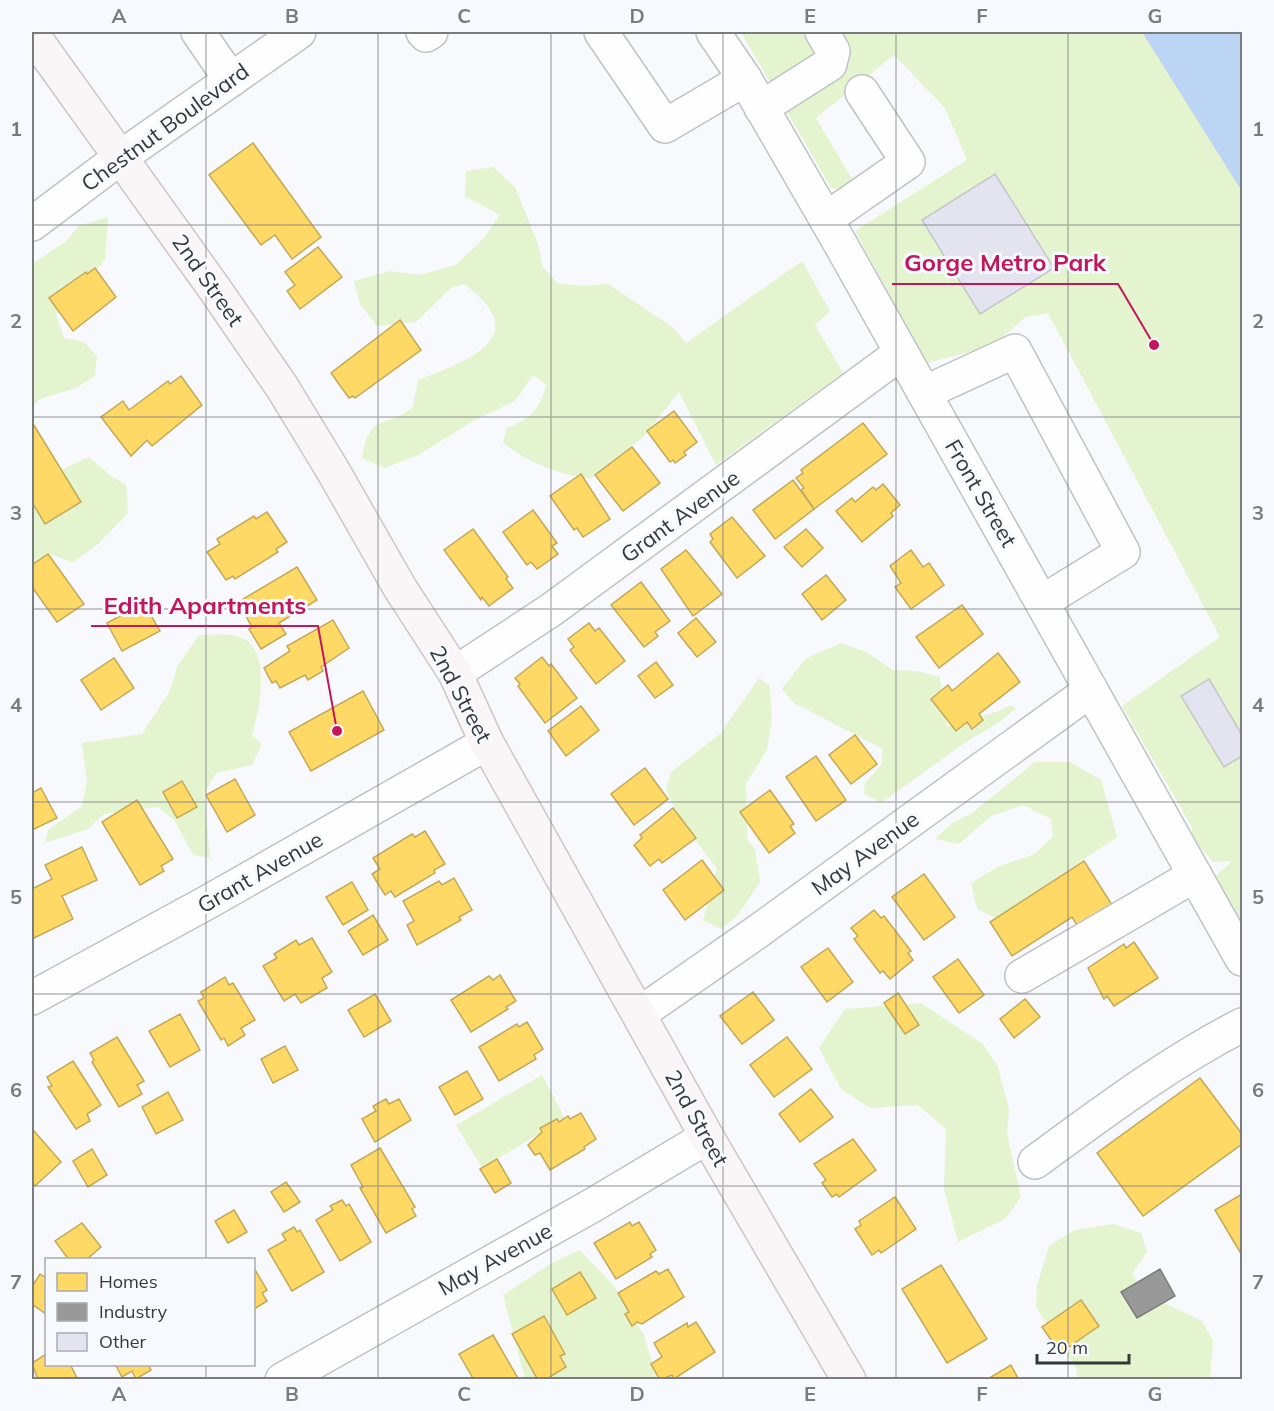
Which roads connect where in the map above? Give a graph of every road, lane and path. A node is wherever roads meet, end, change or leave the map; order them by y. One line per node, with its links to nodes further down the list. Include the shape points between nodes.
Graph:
1 (198, 32): 10 (street)
2 (299, 32): 10 (street, Chestnut Boulevard)
3 (423, 32): 4 (street, via 426,36)
4 (431, 32)
5 (601, 32): 9 (street, via 666,126)
6 (712, 32): 9 (street, Front Street)
7 (822, 32): 12 (street, via 833,51 830,64)
8 (32, 34): 13 (main road, 2nd Street)
9 (745, 79): 12 (street, Front Street)
10 (231, 80): 13 (street, Chestnut Boulevard)
11 (862, 92): 14 (street, via 908,162)
12 (761, 108): 14 (street, Front Street)
13 (122, 157): 15 (street, Chestnut Boulevard); 19 (main road, 2nd Street, via 282,387 400,588)
14 (826, 219): 16 (street, Front Street)
15 (32, 224)
16 (901, 353): 17 (street, Front Street); 19 (street, Grant Avenue, via 551,610)
17 (924, 393): 18 (street, Front Street); 18 (street, via 1015,351 1123,552)
18 (1042, 602): 20 (street, Front Street)
19 (455, 673): 21 (main road, 2nd Street)
20 (1091, 690): 22 (street, Front Street); 26 (street, May Avenue)
21 (487, 743): 25 (street, Grant Avenue); 26 (main road, 2nd Street)
22 (1196, 875): 23 (street, Front Street); 24 (street)
23 (1242, 959)
24 (1022, 976)
25 (32, 998)
26 (639, 1014): 28 (main road, 2nd Street)
27 (1242, 1025): 29 (street, via 1132,1091)
28 (707, 1137): 30 (street, May Avenue); 31 (main road, 2nd Street)
29 (1035, 1162)
30 (282, 1380)
31 (849, 1380)

